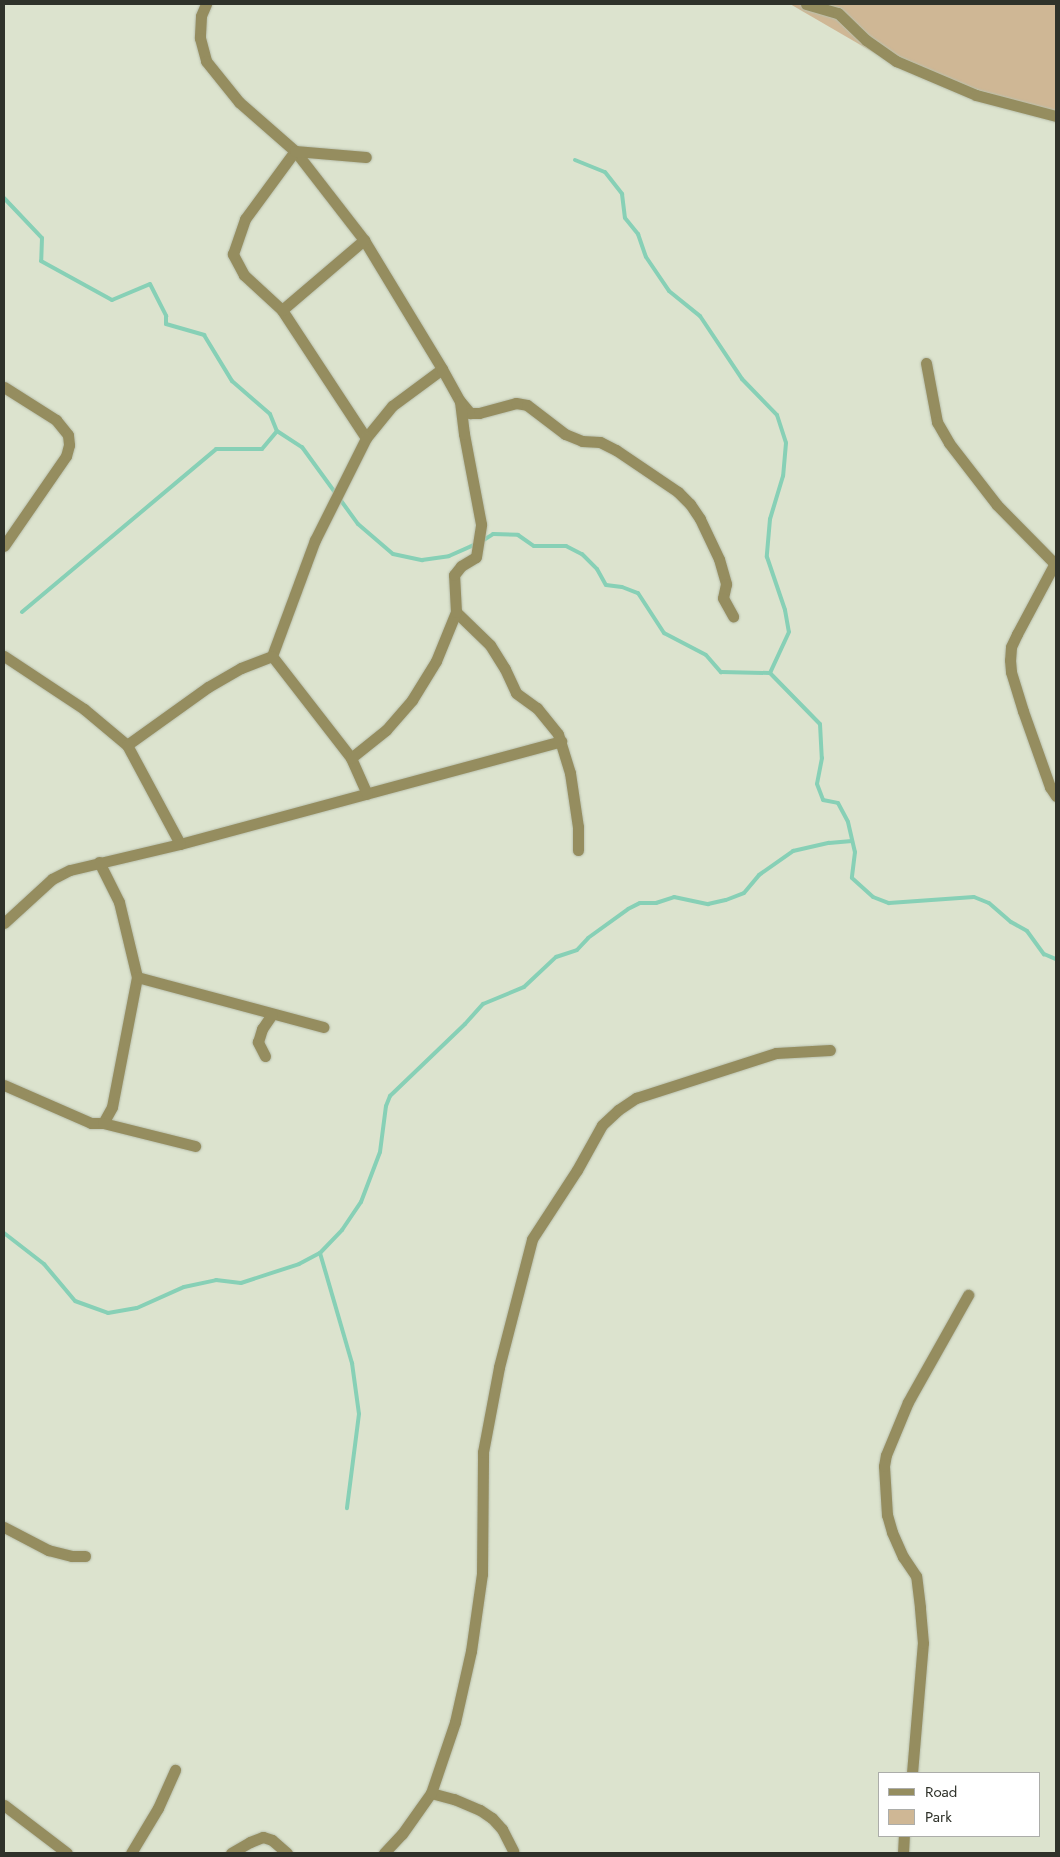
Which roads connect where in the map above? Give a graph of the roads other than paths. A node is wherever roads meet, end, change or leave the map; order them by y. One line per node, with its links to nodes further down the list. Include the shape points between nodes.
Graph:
1 (206, 4): 4 (street, via 201,16 200,38 206,61 239,102)
2 (806, 4): 3 (street, via 838,13 877,49 905,65 976,95)
3 (1056, 116)
4 (295, 151): 5 (street); 6 (street); 7 (street, via 245,219 233,254 244,275)
5 (366, 157)
6 (364, 240): 7 (street); 9 (street)
7 (282, 310): 12 (street)
8 (926, 362): 14 (street, via 937,422 949,443 997,505)
9 (442, 368): 11 (street); 12 (street, via 392,406)
10 (4, 387): 13 (street, via 56,420 68,435 69,445 66,456)
11 (460, 401): 15 (street, via 481,524 476,557 461,566 454,575); 16 (street, via 467,410 476,414 516,403 527,404 565,434 608,446 678,492 700,520 719,559 726,584 723,598)
12 (366, 438): 18 (street, via 315,540)
13 (4, 546)
14 (1055, 563): 23 (street, via 1017,634 1010,660 1023,711)
15 (456, 612): 19 (street, via 490,646 506,669 516,693 552,724); 21 (street, via 436,661 412,700 386,730)
16 (733, 616)
17 (4, 656): 20 (street, via 84,709)
18 (272, 656): 20 (street, via 241,668 208,687); 21 (street)
19 (560, 741): 22 (street); 25 (street, via 570,773)
20 (126, 745): 24 (street)
21 (350, 758): 22 (street)
22 (367, 794): 24 (street)
23 (1056, 796)
24 (180, 844): 26 (street)
25 (578, 850)
26 (99, 862): 27 (street, via 52,879); 28 (street, via 119,902)
27 (4, 923)
28 (137, 977): 29 (street); 34 (street, via 112,1106)
29 (272, 1014): 30 (street); 32 (street, via 258,1042)
30 (323, 1026)
31 (830, 1050): 41 (street, via 776,1053 630,1102 602,1125 532,1239 499,1367 483,1452 482,1574 471,1651 455,1722)
32 (265, 1056)
33 (4, 1085): 34 (street, via 92,1123)
34 (103, 1123): 35 (street)
35 (195, 1146)
36 (968, 1294): 40 (street, via 908,1402 884,1466 887,1516 904,1557 916,1576 920,1607 923,1643)
37 (4, 1527): 38 (street, via 48,1550)
38 (85, 1556)
39 (175, 1770): 46 (street, via 158,1808)
40 (912, 1772)
41 (430, 1793): 44 (street, via 454,1798 492,1818 502,1829); 49 (street, via 402,1834)
42 (4, 1805): 45 (street)
43 (904, 1837): 50 (street)
44 (513, 1851)
45 (67, 1853)
46 (131, 1853)
47 (231, 1853): 48 (street, via 263,1837)
48 (287, 1853)
49 (384, 1853)
50 (903, 1853)

